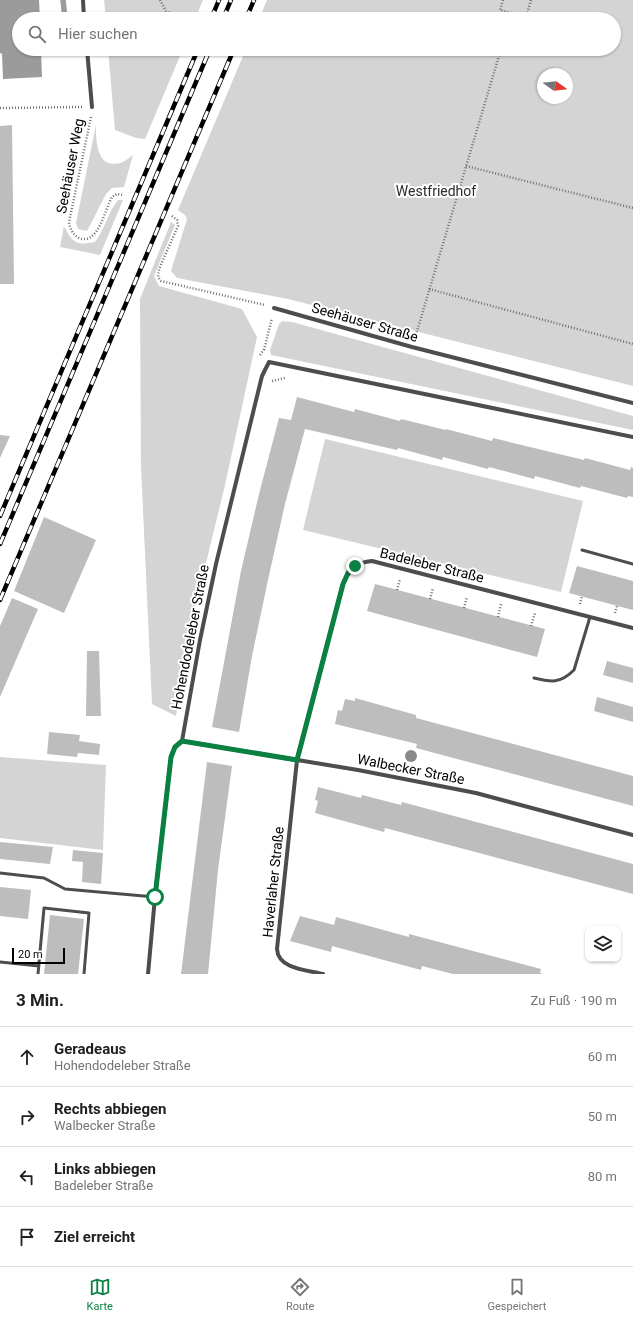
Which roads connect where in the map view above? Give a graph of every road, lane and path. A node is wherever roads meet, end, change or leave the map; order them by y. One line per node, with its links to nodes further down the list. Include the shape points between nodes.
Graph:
1 (83, 0): 5 (street)
2 (160, 0): 6 (path)
3 (503, 0): 7 (path, via 500,10)
4 (531, 0): 8 (path)
5 (84, 12)
6 (168, 12)
7 (508, 12)
8 (527, 12)
9 (88, 56): 11 (street, Seehäuser Weg)
10 (499, 56): 13 (path)
11 (92, 107): 12 (path); 14 (path, Seehäuser Weg, via 69,222 71,230 80,238 92,237 112,197)
12 (0, 108)
13 (466, 166): 15 (path); 17 (path)
14 (122, 195)
15 (633, 208)
16 (172, 216): 18 (path, via 177,220 178,226 159,269 158,276 161,281)
17 (429, 289): 19 (path); 20 (path)
18 (274, 308): 20 (street, Seehäuser Straße); 21 (path, via 264,349)
19 (633, 344)
20 (412, 347): 22 (street, Seehäuser Straße)
21 (269, 362): 23 (street); 29 (street, Hohendodeleber Straße, via 262,376 216,564)
22 (633, 403)
23 (633, 437)
24 (582, 550): 25 (lane)
25 (633, 564)
26 (590, 617): 27 (street, Badeleber Straße); 28 (lane, via 574,670 568,676 553,682); 30 (street, Badeleber Straße, via 377,562 361,562 351,569 343,584)
27 (633, 628)
28 (534, 678)
29 (182, 741): 30 (street, Walbecker Straße); 33 (street, Hohendodeleber Straße, via 175,747 171,757)
30 (297, 760): 31 (street, Walbecker Straße, via 476,793); 39 (street, Haverlaher Straße, via 277,951 278,958 284,963)
31 (633, 835)
32 (0, 873): 33 (lane, via 44,878 65,889)
33 (155, 897): 38 (street, Hohendodeleber Straße)
34 (0, 962): 35 (lane)
35 (39, 966): 36 (lane); 37 (lane, via 44,908 89,913)
36 (38, 974)
37 (84, 974)
38 (148, 974)
39 (323, 974)

